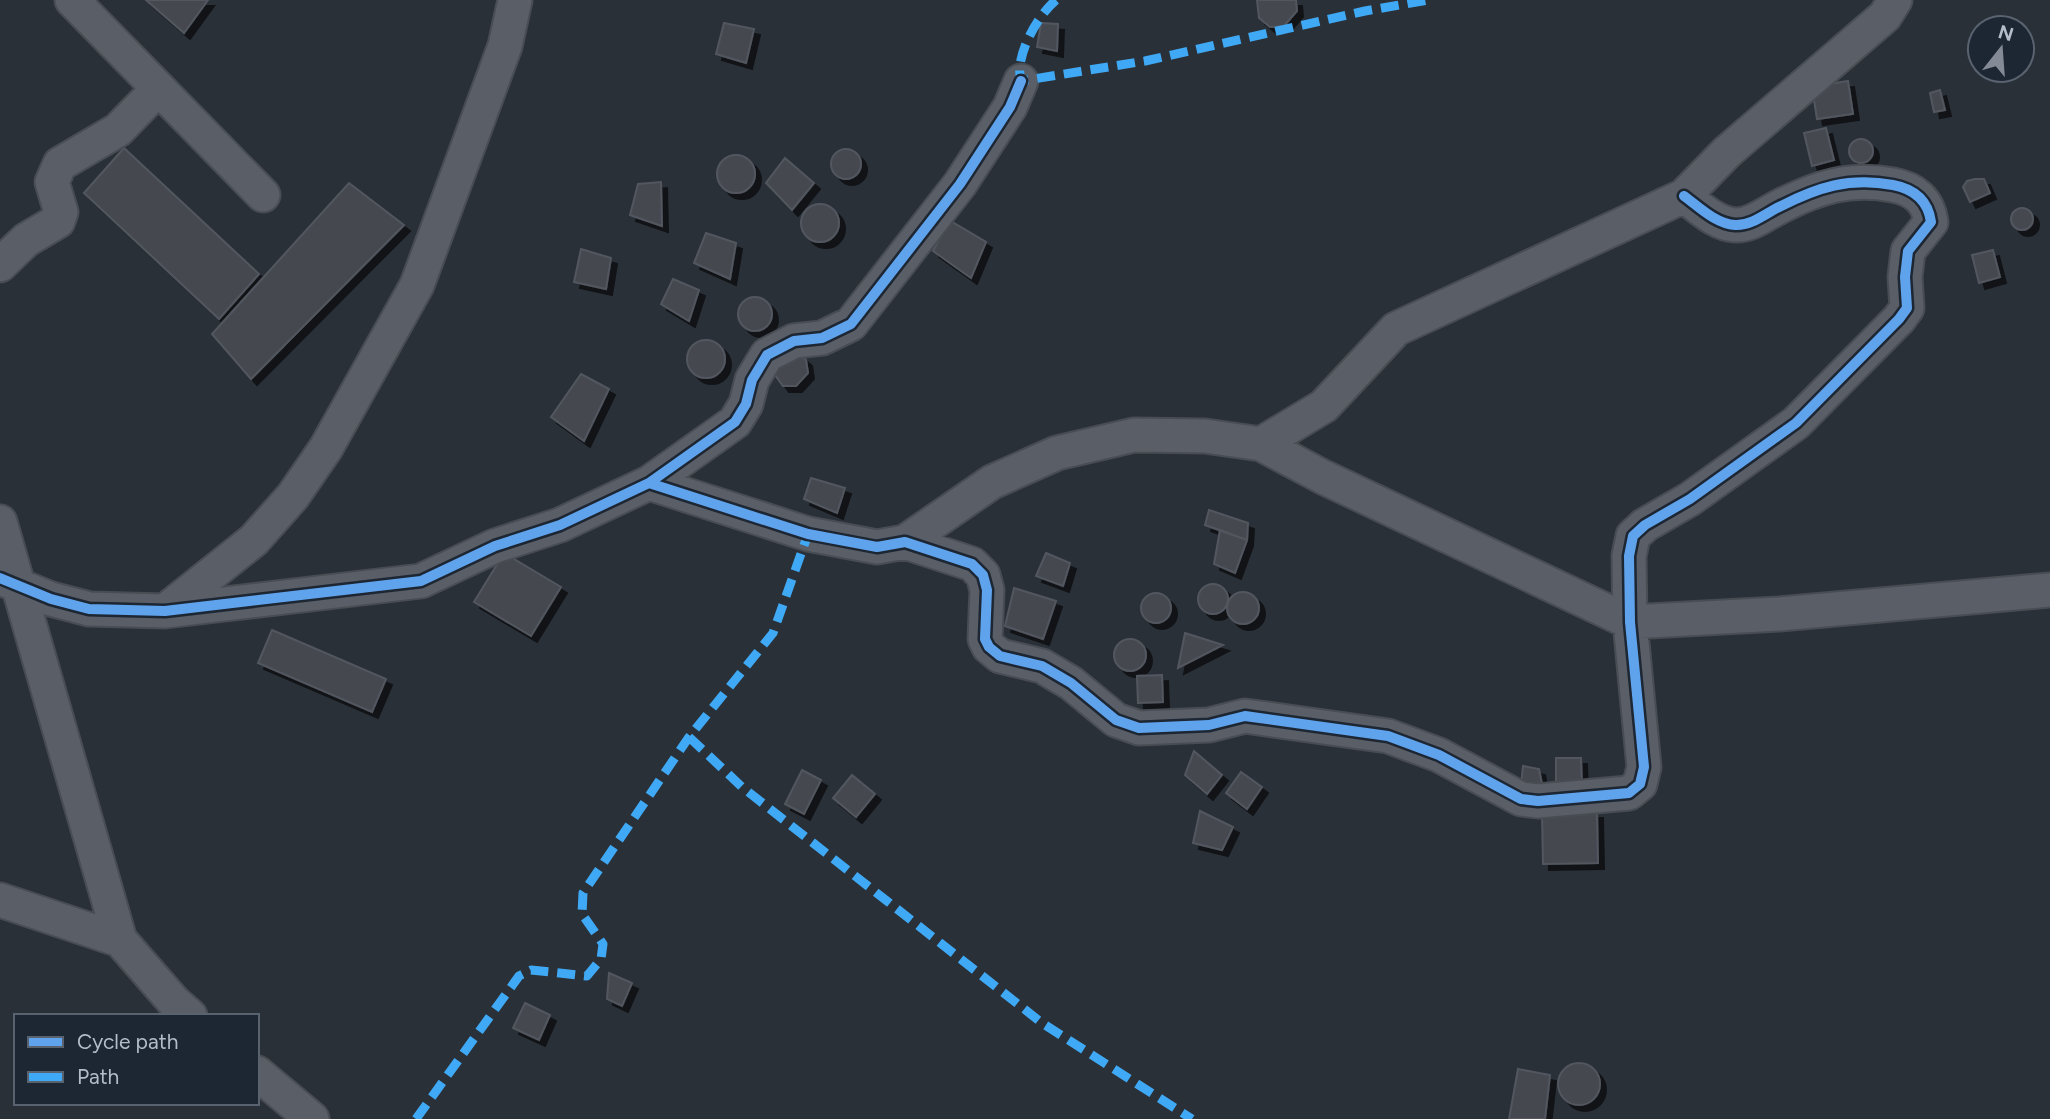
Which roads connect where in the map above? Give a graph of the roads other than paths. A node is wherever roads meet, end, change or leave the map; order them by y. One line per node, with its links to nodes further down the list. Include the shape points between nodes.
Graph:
1 (72, 0): 5 (street)
2 (515, 0): 15 (street, via 506,46 417,285 326,448 293,496 254,540)
3 (1895, 0): 7 (street, via 1885,16 1727,152)
4 (1021, 81): 10 (street, via 1010,107 960,184 850,324 822,338 794,341 767,355 735,422)
5 (158, 89): 6 (street); 8 (street, via 117,130 60,164 52,182 61,212 58,221 26,240)
6 (263, 195)
7 (1684, 196): 9 (street, via 1396,329 1324,406); 16 (street, via 1721,222 1737,226 1837,183 1858,180 1910,188 1929,207 1931,222 1908,251 1908,308 1899,319 1796,423 1633,536)
8 (0, 265)
9 (1261, 444): 12 (street, via 1205,436 1134,435 1057,453 992,482); 16 (street)
10 (649, 483): 12 (street, via 808,534 877,547); 15 (street, via 560,524 495,545 421,581)
11 (0, 522): 13 (street)
12 (905, 542): 16 (street, via 972,564 983,575 987,590 989,647 1000,656 1042,666 1116,720 1161,729 1245,716 1388,736 1439,755 1521,799 1629,793 1640,784 1644,767)
13 (9, 582): 15 (street, via 89,609); 18 (street)
14 (2050, 590): 16 (street)
15 (165, 611)
16 (1630, 622)
17 (0, 900): 18 (street)
18 (120, 940): 19 (street)
19 (188, 1014)
20 (259, 1075): 21 (street)
21 (312, 1119)

